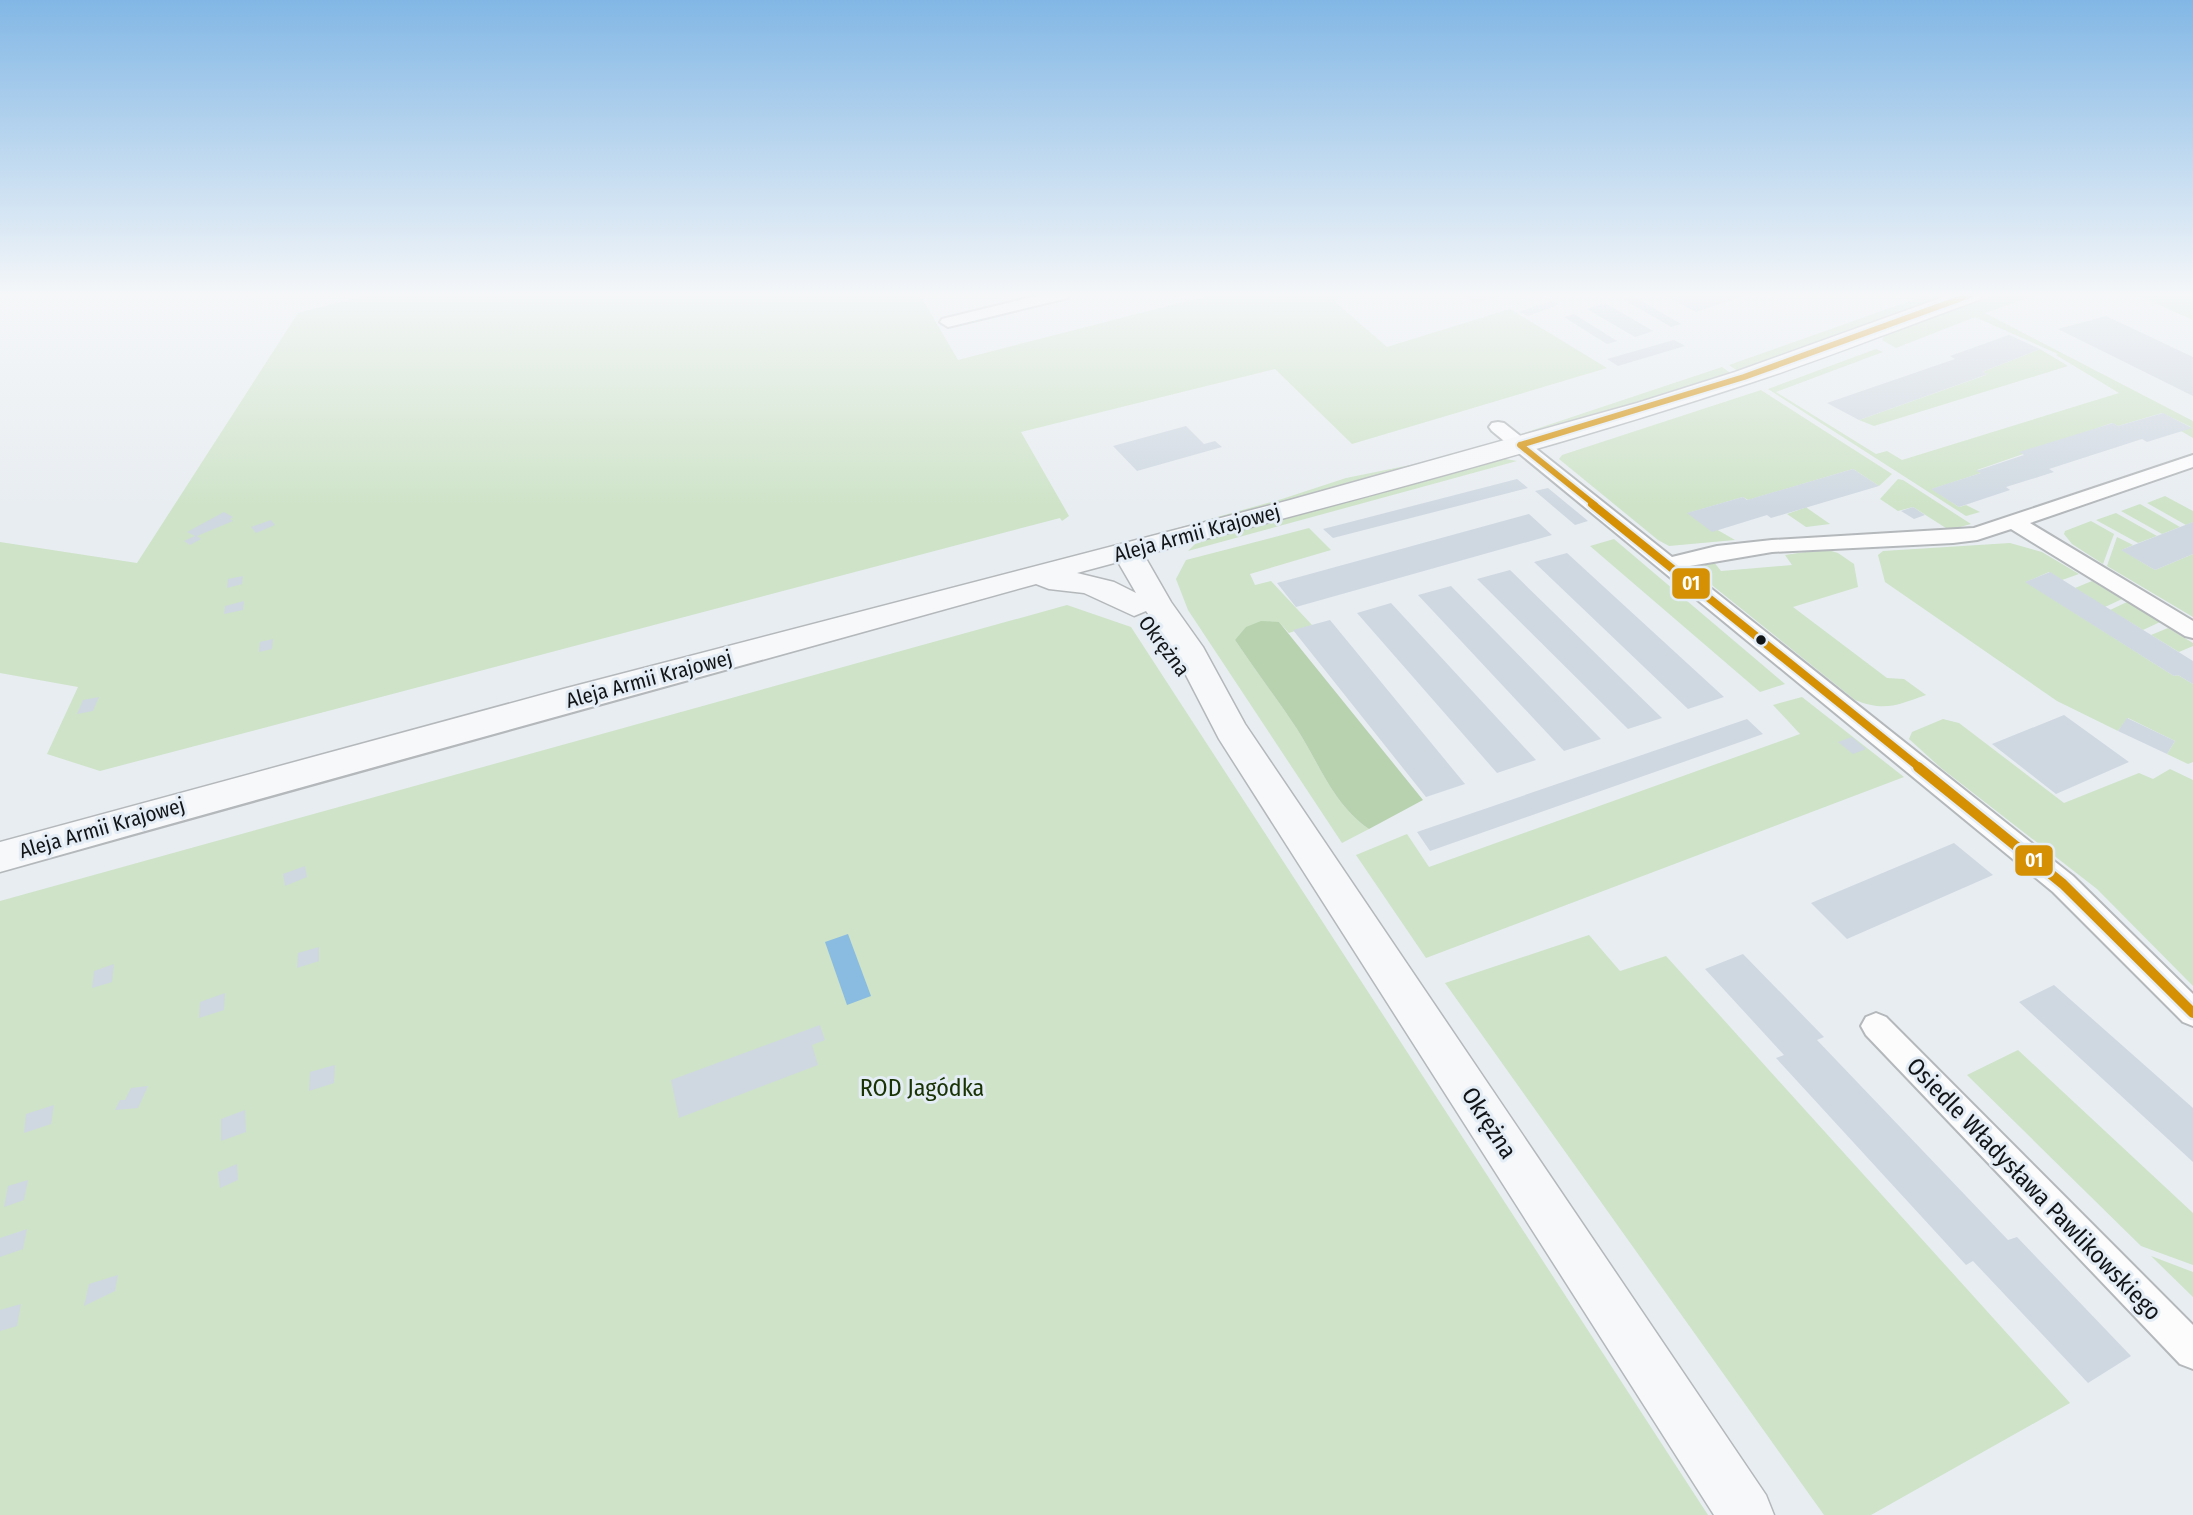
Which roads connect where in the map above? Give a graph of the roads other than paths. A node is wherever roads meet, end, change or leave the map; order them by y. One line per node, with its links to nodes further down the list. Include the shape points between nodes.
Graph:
1 (1706, 366): 3 (street, Aleja Armii Krajowej)
2 (1775, 366): 4 (street, Aleja Armii Krajowej)
3 (1498, 427): 4 (street); 6 (street, Aleja Armii Krajowej, via 1367,464)
4 (1520, 445): 6 (street, Aleja Armii Krajowej); 10 (street)
5 (2193, 461): 7 (street)
6 (1300, 506): 8 (street, Aleja Armii Krajowej)
7 (2014, 522): 10 (street, via 1953,538 1709,553); 13 (street)
8 (1214, 528): 9 (street, Aleja Armii Krajowej); 12 (street, via 1186,542 1168,558)
9 (1114, 555): 11 (street, Aleja Armii Krajowej); 12 (street, Okrężna)
10 (1666, 565): 15 (street, via 2063,884)
11 (989, 586): 12 (street, via 1042,580 1084,582); 14 (street, Aleja Armii Krajowej)
12 (1146, 606): 18 (street, Okrężna, via 1205,702 1231,730)
13 (2193, 631)
14 (0, 857)
15 (2193, 1013)
16 (1876, 1026): 17 (street, Osiedle Władysława Pawlikowskiego)
17 (2193, 1351)
18 (1746, 1515)

